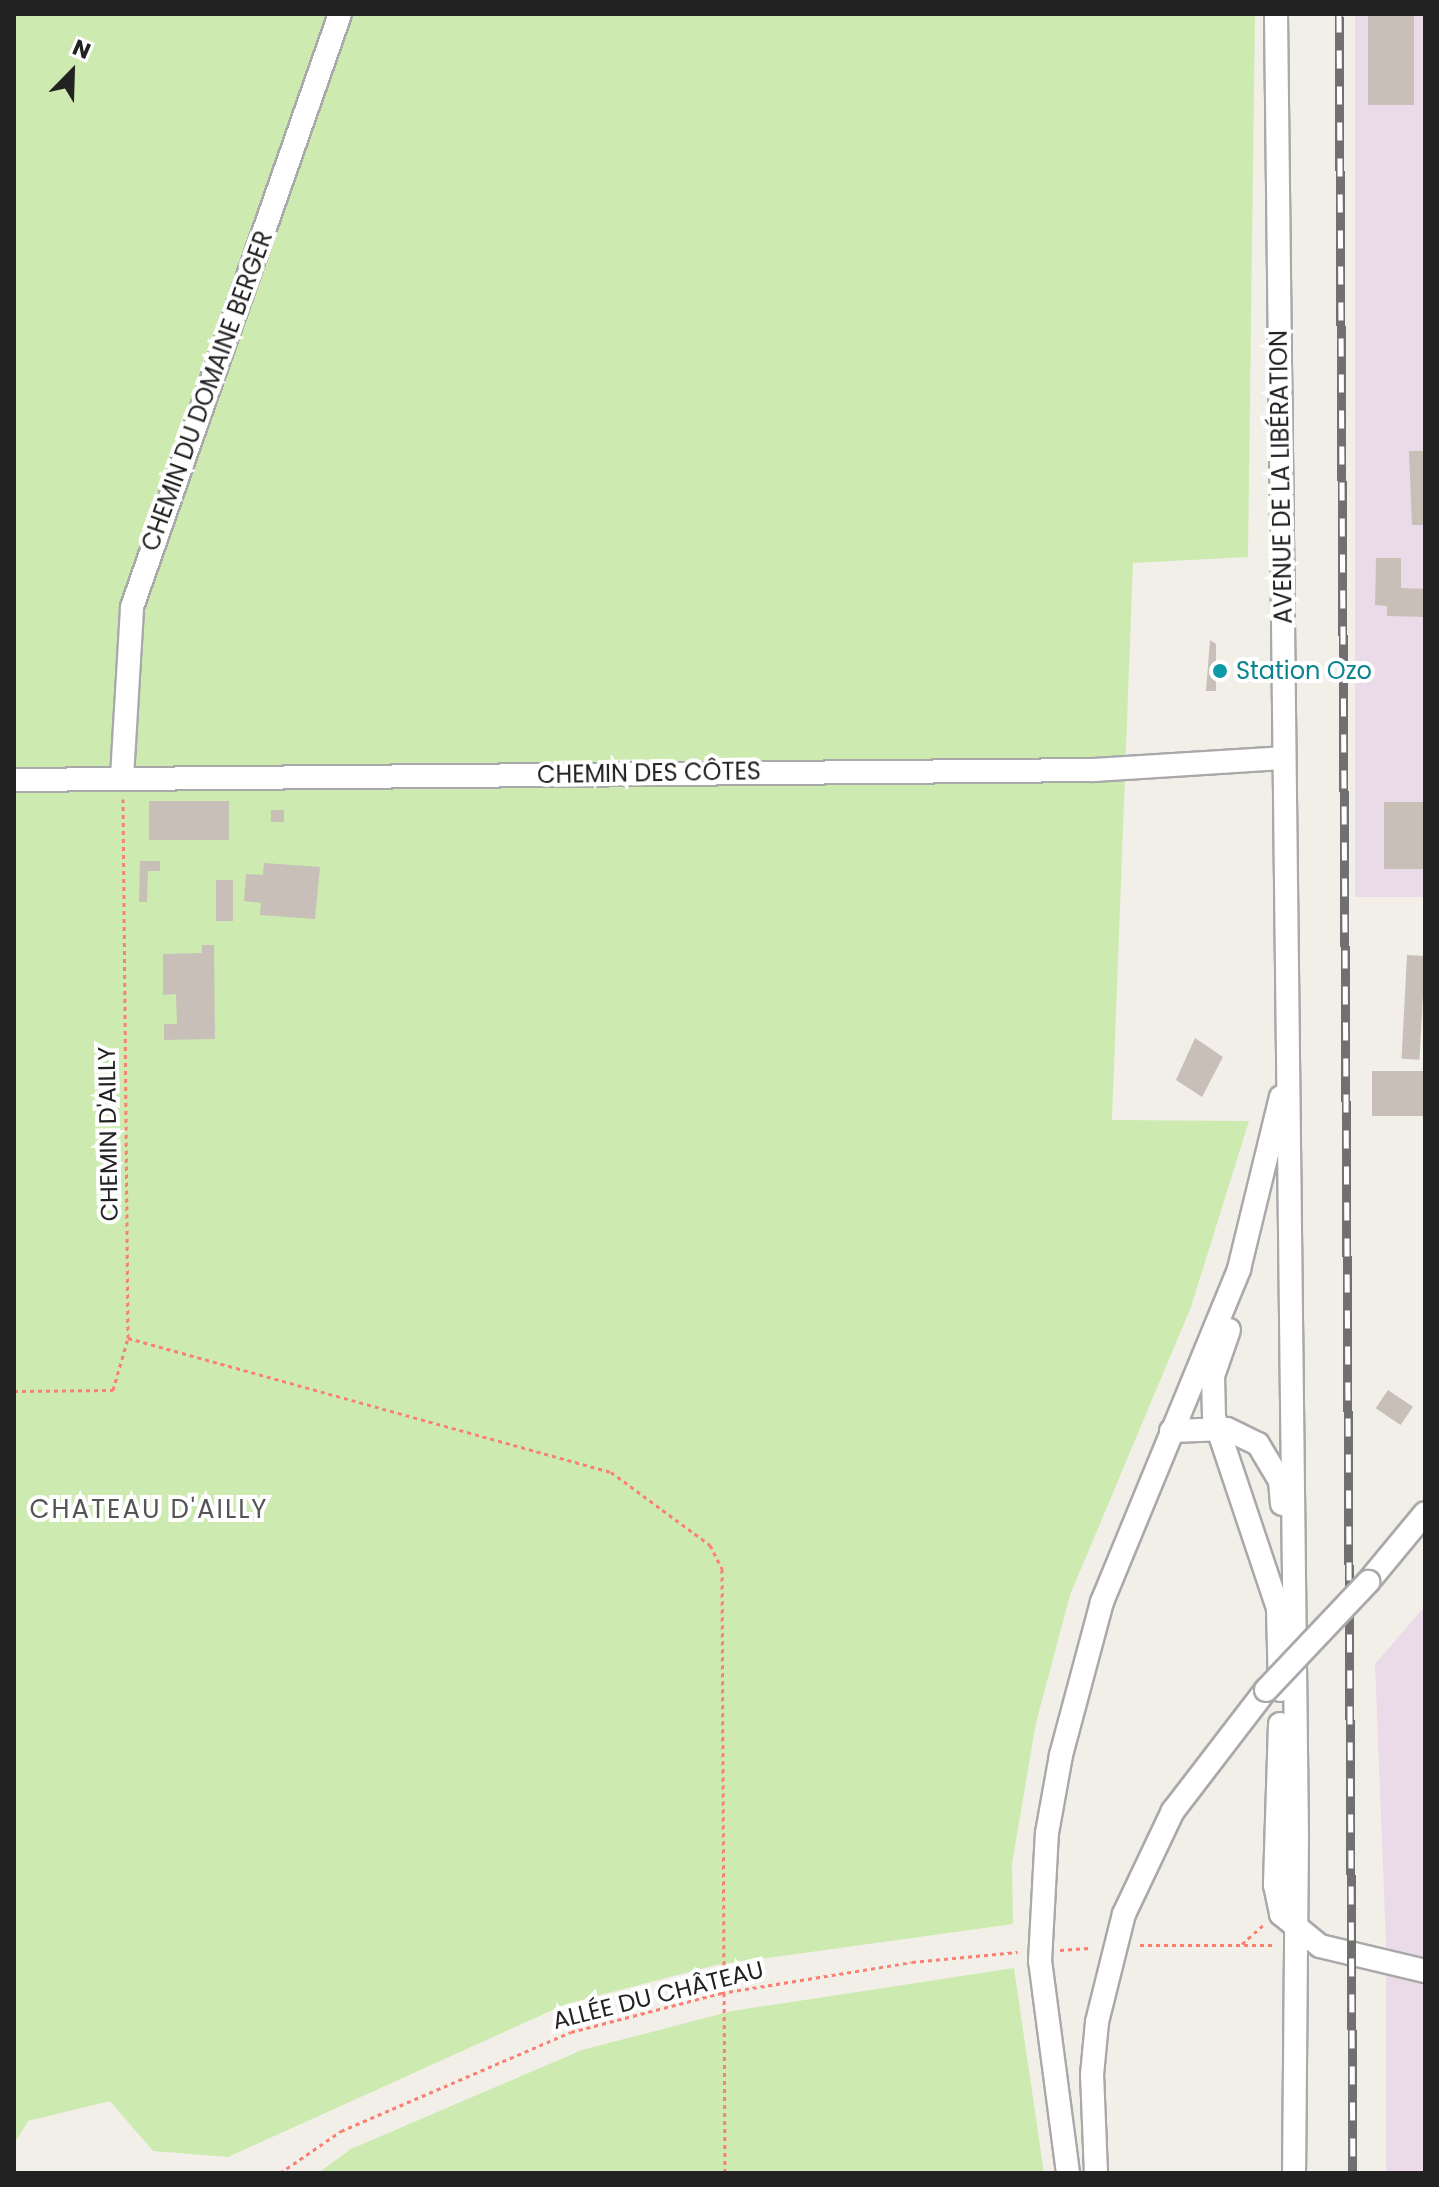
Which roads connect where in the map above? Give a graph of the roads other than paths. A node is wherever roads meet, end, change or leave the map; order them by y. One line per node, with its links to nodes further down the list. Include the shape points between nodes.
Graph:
1 (340, 14): 4 (street, CHEMIN DU DOMAINE BERGER, via 135,596 126,640)
2 (1276, 14): 3 (street, AVENUE DE LA LIBÉRATION)
3 (1283, 758): 4 (street, CHEMIN DES CÔTES, via 1093,770); 6 (street, AVENUE DE LA LIBÉRATION)
4 (122, 777): 5 (street, CHEMIN DES CÔTES)
5 (14, 780)
6 (1284, 1084): 7 (street); 11 (street, via 1291,1132)
7 (1239, 1269): 8 (street, via 1232,1323 1213,1376); 9 (street)
8 (1217, 1428): 9 (street); 11 (street, via 1244,1435 1271,1461); 12 (street, via 1278,1608 1275,1901)
9 (1171, 1431): 14 (street, via 1077,1678 1047,1833 1040,1961)
10 (1425, 1513): 15 (street, bridge, via 1266,1690 1173,1811 1124,1914 1095,2035)
11 (1294, 1563): 12 (street)
12 (1297, 1939): 13 (street); 16 (street)
13 (1425, 1971)
14 (1068, 2173)
15 (1096, 2173)
16 (1294, 2173)

